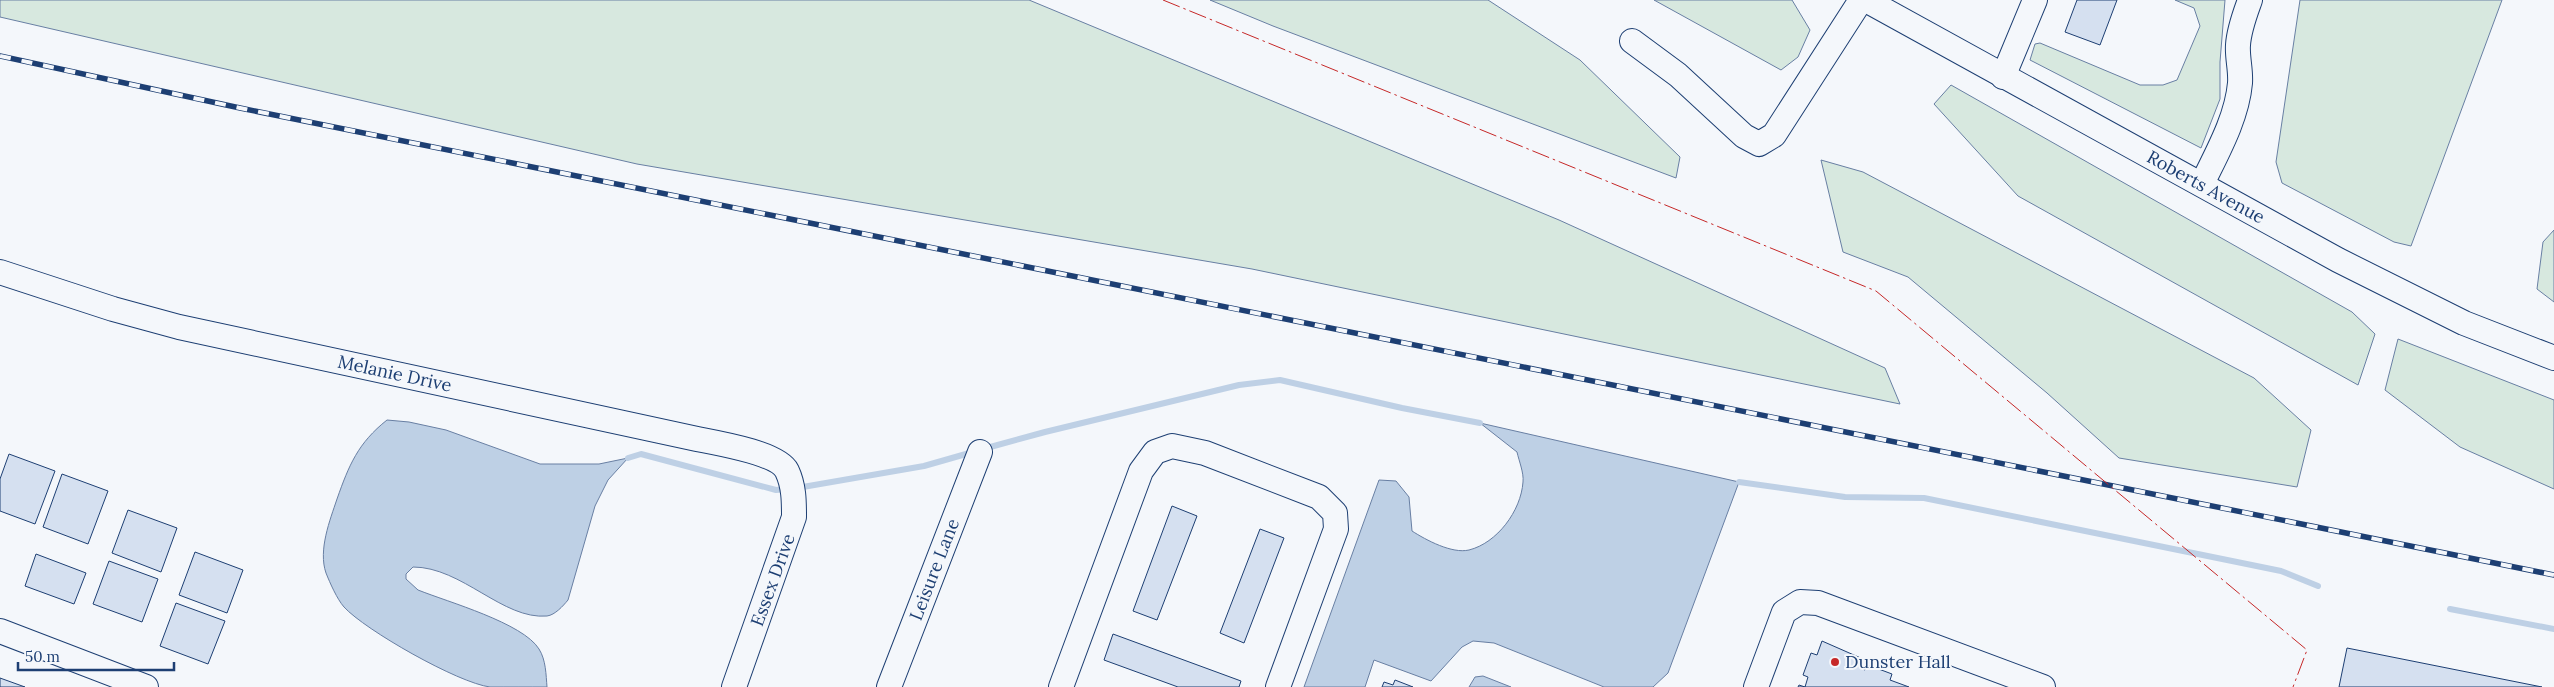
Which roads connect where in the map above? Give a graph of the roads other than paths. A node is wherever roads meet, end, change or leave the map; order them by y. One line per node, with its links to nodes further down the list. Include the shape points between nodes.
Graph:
1 (1861, 0): 5 (street, via 1774,135 1759,144 1744,136 1678,75)
2 (1866, 0): 6 (street, Roberts Avenue)
3 (2035, 0): 6 (street)
4 (2250, 0): 7 (street, via 2238,45 2240,82 2237,101)
5 (1632, 41)
6 (2003, 77): 7 (street, Roberts Avenue)
7 (2202, 184): 9 (street, Roberts Avenue, via 2338,260 2456,319)
8 (0, 272): 11 (street, Melanie Drive, via 179,327 697,439 773,460)
9 (2554, 358)
10 (980, 452): 15 (street, Leisure Lane)
11 (790, 482): 14 (street, Essex Drive, via 794,517 790,532)
12 (0, 631): 13 (street)
13 (146, 687)
14 (734, 687)
15 (889, 687)
16 (1060, 687): 17 (street, via 1141,471 1156,452 1172,446 1206,453 1319,498 1335,513 1336,529)
17 (1278, 687)
18 (1756, 687): 19 (street, via 1784,612 1800,602 1818,603)
19 (2043, 687)

